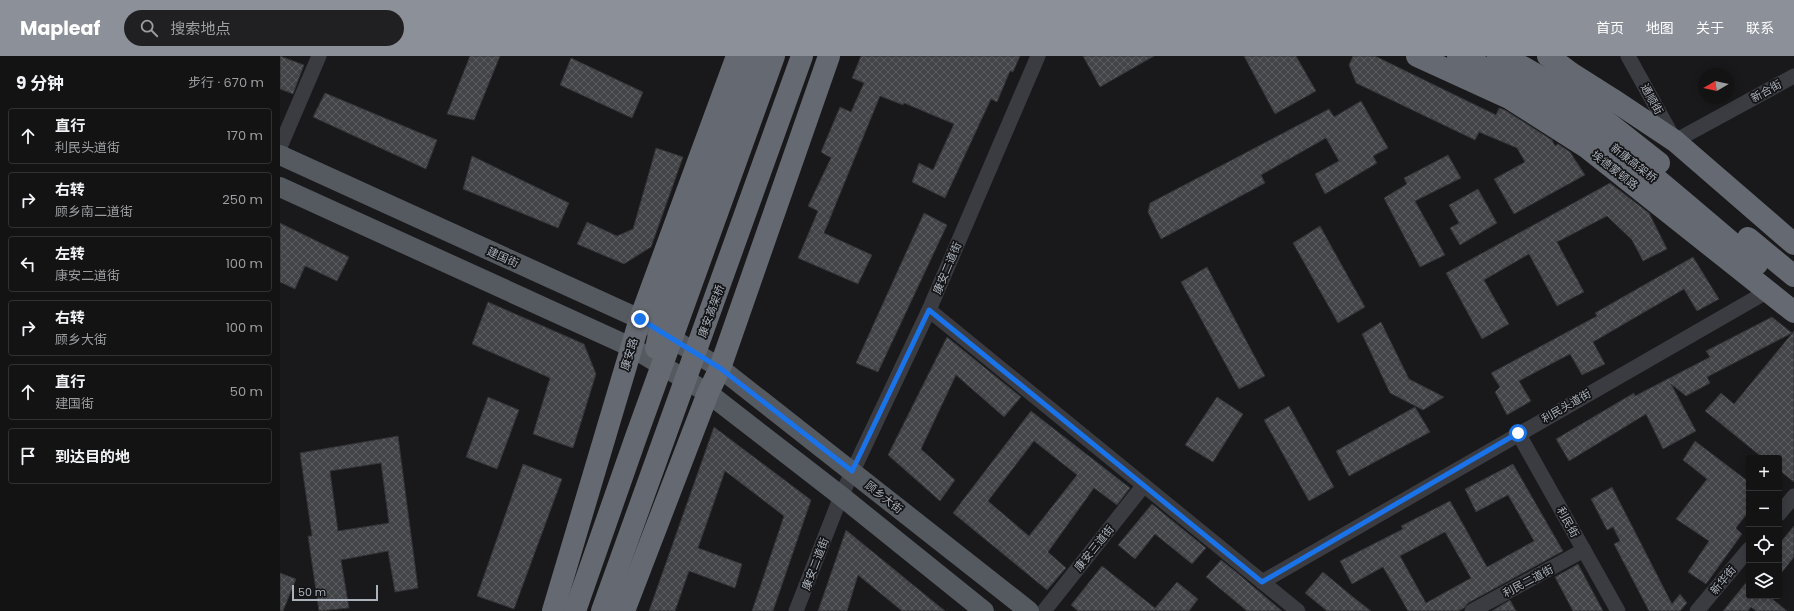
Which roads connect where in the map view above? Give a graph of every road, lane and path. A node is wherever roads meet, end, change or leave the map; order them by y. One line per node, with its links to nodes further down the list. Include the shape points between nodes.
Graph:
1 (319, 56): 18 (street)
2 (737, 56): 27 (highway, 康安路)
3 (754, 56): 32 (highway, via 663,316)
4 (774, 56): 32 (highway)
5 (802, 56): 33 (highway, 康安高架桥)
6 (816, 56): 33 (highway, via 720,327)
7 (829, 56): 29 (highway)
8 (1038, 56): 25 (street, 康安二道街)
9 (1417, 56): 23 (highway, 埃德蒙顿路, via 1509,98 1586,147)
10 (1458, 56): 24 (highway, 新康高架桥, via 1512,80 1564,110 1646,171)
11 (1498, 56): 22 (highway, via 1529,70 1574,96 1631,140)
12 (1526, 56): 15 (highway)
13 (1548, 56): 15 (highway)
14 (1628, 56): 17 (street, 通顺街)
15 (1571, 73): 17 (highway)
16 (1794, 76): 17 (street, 新合街)
17 (1675, 141): 21 (highway)
18 (280, 147)
19 (280, 155): 27 (main road, 建国街)
20 (280, 187): 28 (main road)
21 (1794, 244)
22 (1794, 276)
23 (1768, 291): 26 (highway, 埃德蒙顿路); 31 (street, 利民头道街)
24 (1794, 294)
25 (929, 310): 34 (street, 康安二道街); 35 (street)
26 (1794, 312)
27 (640, 319): 28 (highway, 康安路); 29 (main road, 建国街)
28 (631, 347): 30 (main road); 42 (highway, 康安路)
29 (720, 368): 30 (highway); 34 (main road, 顾乡大街)
30 (708, 393): 36 (main road); 45 (highway)
31 (1518, 433): 39 (street, 利民街); 41 (street, 利民头道街)
32 (636, 437): 43 (highway)
33 (661, 451): 44 (highway, 康安高架桥)
34 (852, 471): 36 (street, 康安二道街); 48 (main road, 顾乡大街)
35 (1144, 485): 41 (street); 49 (street, 康安三道街)
36 (841, 496): 46 (street, 康安二道街); 47 (main road)
37 (1794, 496): 38 (street)
38 (1782, 510)
39 (1584, 550): 51 (street, 利民二道街); 52 (street, 利民街)
40 (1746, 553): 53 (street, 新华街)
41 (1262, 582): 50 (street)
42 (553, 611)
43 (575, 611)
44 (602, 611)
45 (624, 611)
46 (796, 611)
47 (984, 611)
48 (1029, 611)
49 (1044, 611)
50 (1298, 611)
51 (1472, 611)
52 (1618, 611)
53 (1697, 611)

